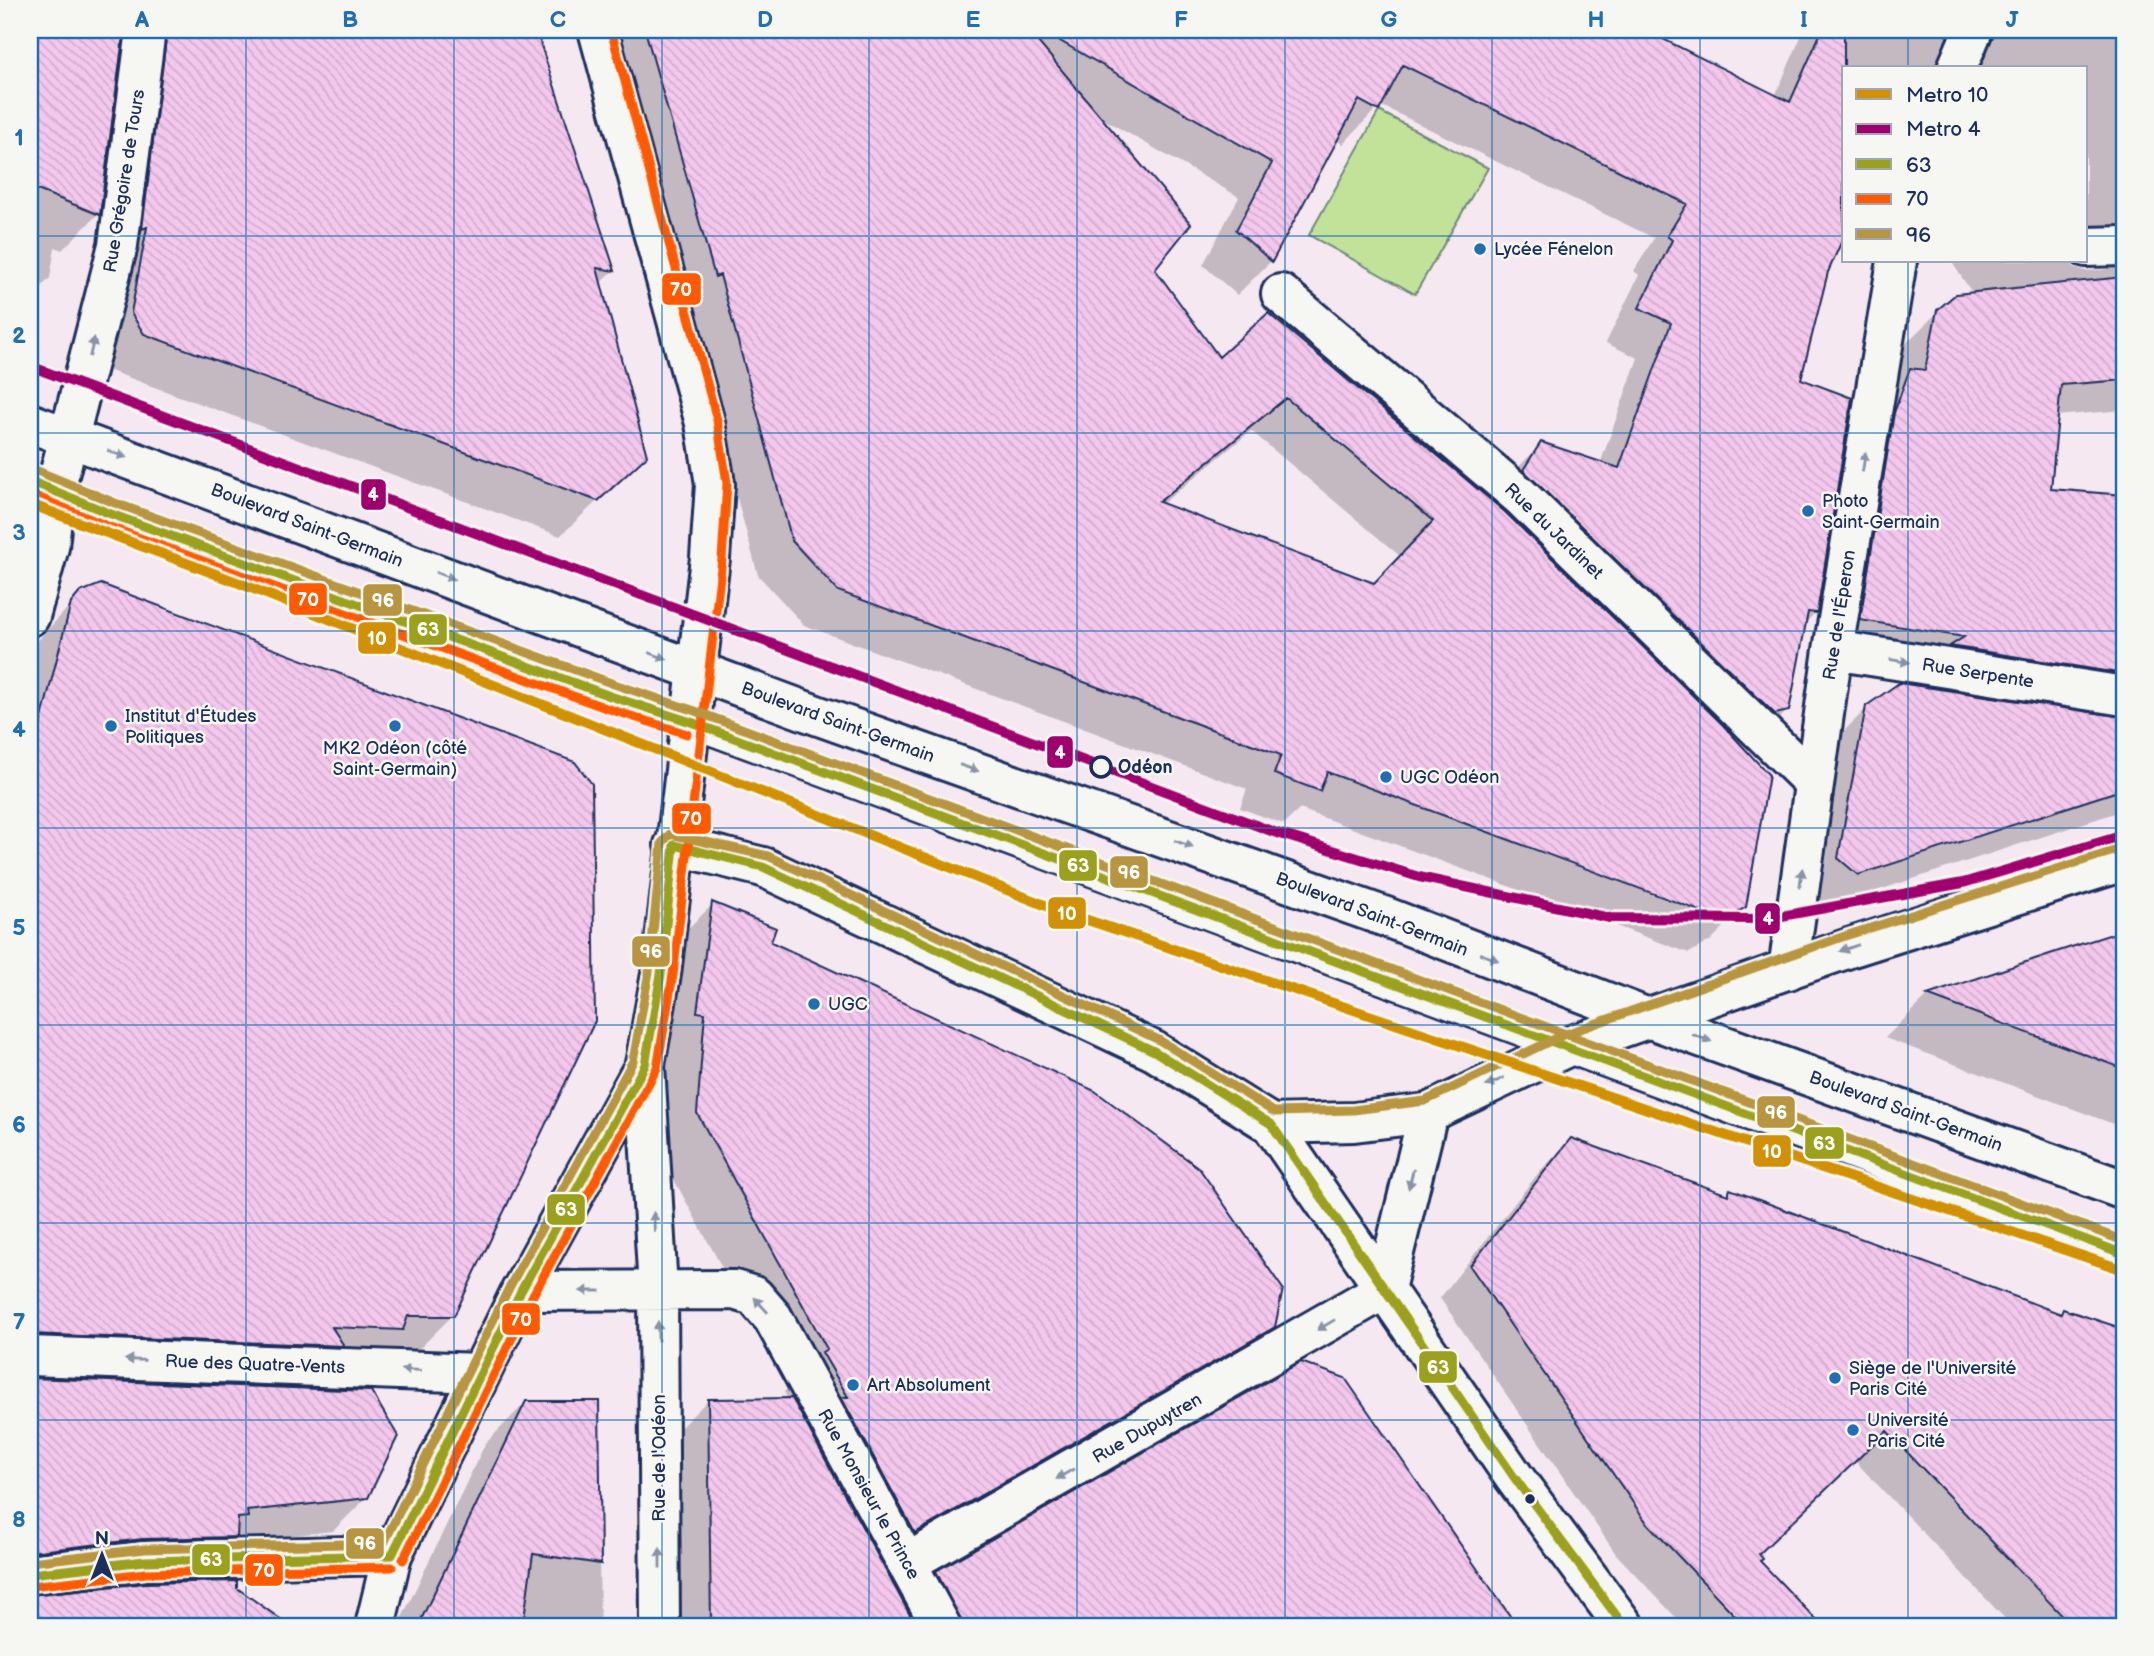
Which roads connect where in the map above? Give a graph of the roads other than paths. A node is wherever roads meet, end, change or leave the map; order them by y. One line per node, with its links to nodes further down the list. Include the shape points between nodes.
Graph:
1 (146, 30): 10 (street, Rue Grégoire de Tours, one-way to 1, via 118,245)
2 (598, 30): 14 (street, via 705,423 715,484)
3 (1973, 30): 4 (street)
4 (1958, 66)
5 (2124, 246): 6 (street)
6 (2088, 247)
7 (1898, 262): 13 (street, Rue de l'Éperon, one-way to 7)
8 (1281, 293): 17 (street, Rue du Jardinet, via 1520,496)
9 (30, 423): 10 (street, Boulevard Saint-Germain)
10 (69, 437): 11 (street, Rue Grégoire de Tours); 14 (street, Boulevard Saint-Germain, one-way to 14)
11 (43, 485): 12 (street, Rue Grégoire de Tours, via 49,547); 16 (lane, via 124,519)
12 (30, 616)
13 (1833, 650): 15 (street, Rue Serpente, one-way to 15); 17 (street, Rue de l'Éperon)
14 (697, 671): 16 (street); 21 (street, Boulevard Saint-Germain, one-way to 21, via 1387,917)
15 (2124, 696)
16 (691, 722): 18 (street); 22 (lane)
17 (1814, 783): 20 (street, Rue de l'Éperon, one-way to 17)
18 (674, 845): 23 (street, via 661,974); 25 (street, via 763,867 1154,1051)
19 (2124, 860): 20 (street, one-way to 20)
20 (1787, 970): 21 (street)
21 (1648, 1018): 22 (street); 26 (street, Boulevard Saint-Germain, one-way to 26)
22 (1567, 1047): 24 (street, one-way to 24); 27 (lane)
23 (645, 1065): 29 (street, Rue de l'Odéon, one-way to 23); 30 (street)
24 (1428, 1113): 25 (street, via 1354,1122); 28 (street, one-way to 28)
25 (1271, 1124): 28 (street)
26 (2124, 1190)
27 (2124, 1254)
28 (1385, 1289): 34 (street, Rue Dupuytren, one-way to 34); 36 (street)
29 (658, 1290): 30 (street, one-way to 30); 34 (street, Rue Monsieur le Prince, one-way to 29, via 773,1318 754,1296 734,1290); 38 (street, Rue de l'Odéon, one-way to 29)
30 (521, 1291): 32 (street)
31 (30, 1356): 32 (street, Rue des Quatre-Vents, one-way to 31)
32 (479, 1373): 33 (street)
33 (392, 1555): 35 (street, via 145,1561); 37 (street)
34 (907, 1563): 39 (street, Rue Monsieur le Prince)
35 (30, 1574)
36 (1609, 1621)
37 (375, 1626)
38 (660, 1626)
39 (941, 1626)

